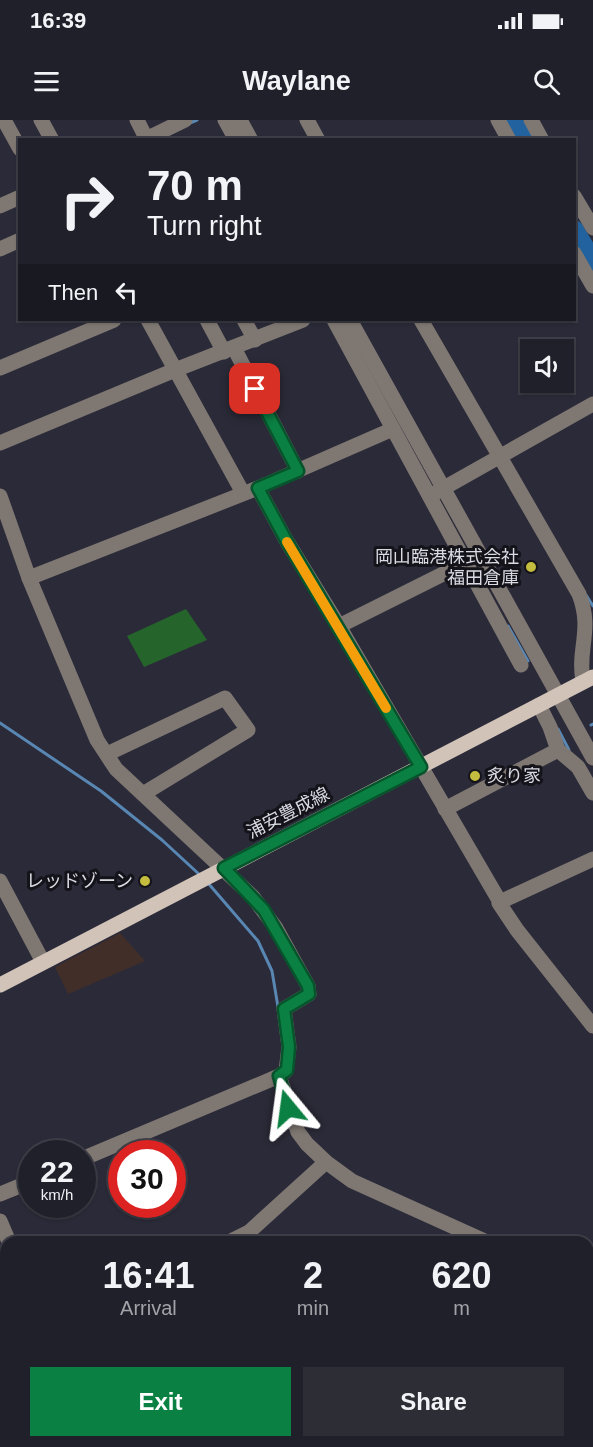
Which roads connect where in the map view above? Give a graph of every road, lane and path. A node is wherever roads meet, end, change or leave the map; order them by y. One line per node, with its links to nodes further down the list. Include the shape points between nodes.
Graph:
1 (4, 120): 18 (street)
2 (41, 120): 10 (street)
3 (136, 120): 11 (street)
4 (185, 120): 12 (street)
5 (225, 120): 13 (street)
6 (240, 120): 14 (street)
7 (307, 120): 15 (street)
8 (498, 120): 16 (street)
9 (531, 120): 17 (street)
10 (51, 138)
11 (145, 138)
12 (148, 138)
13 (235, 138)
14 (250, 138)
15 (317, 138)
16 (508, 138)
17 (541, 138)
18 (18, 146)
19 (18, 198): 21 (street)
20 (576, 199): 22 (street)
21 (0, 206)
22 (593, 228)
23 (18, 241): 24 (street)
24 (0, 249)
25 (576, 257): 26 (street)
26 (593, 286)
27 (112, 321): 37 (street)
28 (149, 321): 38 (street)
29 (208, 321): 36 (street)
30 (245, 321): 35 (street)
31 (301, 321): 35 (street)
32 (335, 321): 40 (street)
33 (351, 321): 45 (street)
34 (422, 321): 42 (street)
35 (255, 340): 36 (street)
36 (229, 350): 38 (street); 43 (street)
37 (0, 368)
38 (175, 370): 41 (street); 46 (street)
39 (593, 404): 42 (street)
40 (393, 429): 43 (street); 48 (street)
41 (0, 443)
42 (501, 458): 45 (street); 53 (street, via 585,608 581,669)
43 (298, 471): 44 (street)
44 (258, 488): 46 (street); 51 (street)
45 (444, 489): 48 (street); 54 (street)
46 (243, 493): 50 (street)
47 (0, 496): 50 (street)
48 (430, 496): 49 (street)
49 (465, 563): 51 (street); 52 (street)
50 (29, 578): 57 (street, via 97,741)
51 (339, 626): 59 (street)
52 (521, 665)
53 (588, 679): 54 (main road, 浦安豊成線)
54 (559, 694): 55 (main road, 浦安豊成線); 58 (street)
55 (539, 705): 56 (street); 59 (main road, 浦安豊成線)
56 (558, 750): 60 (street, via 578,766); 62 (street)
57 (107, 754): 61 (street, via 116,769); 61 (street, via 225,698 248,730)
58 (593, 758)
59 (421, 767): 62 (street); 64 (main road, 浦安豊成線)
60 (593, 793)
61 (143, 794): 64 (street)
62 (445, 809): 66 (street)
63 (593, 859): 66 (street)
64 (224, 868): 67 (main road, 浦安豊成線); 70 (street, via 264,910 308,986 306,997 284,1009 289,1047)
65 (0, 881): 67 (street)
66 (500, 902): 69 (street, via 517,930)
67 (43, 962): 68 (main road, 浦安豊成線)
68 (0, 984)
69 (593, 1026)
70 (282, 1074): 71 (street); 72 (street, via 298,1132)
71 (96, 1153)
72 (326, 1162): 77 (street); 78 (street, via 352,1181)
73 (18, 1187): 74 (street)
74 (0, 1194)
75 (0, 1221): 76 (street)
76 (6, 1236)
77 (241, 1236)
78 (474, 1236)

